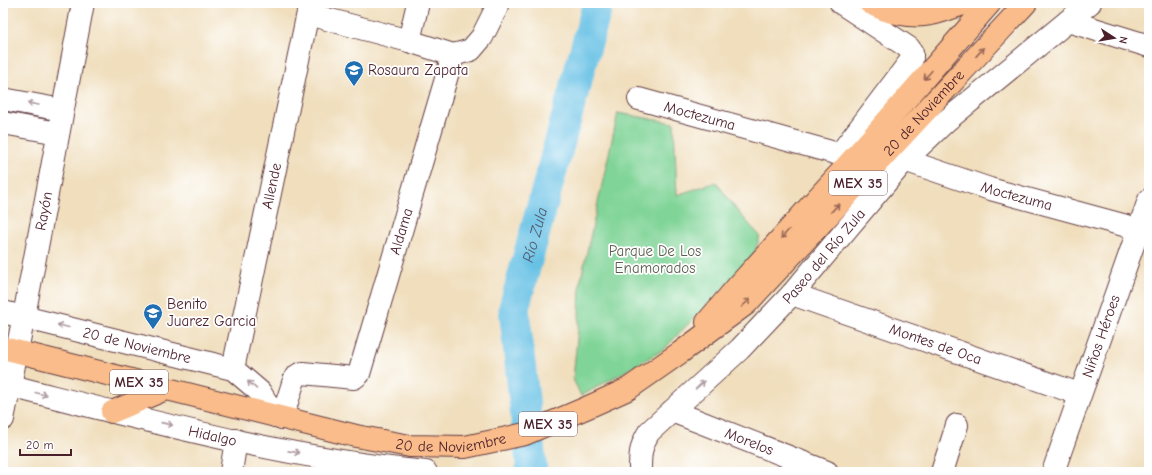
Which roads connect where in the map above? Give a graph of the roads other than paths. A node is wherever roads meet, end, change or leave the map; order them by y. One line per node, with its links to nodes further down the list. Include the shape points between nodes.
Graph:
1 (83, 3): 17 (street, Rayón)
2 (418, 3): 12 (street)
3 (499, 3): 14 (street, via 482,37 472,50)
4 (841, 3): 20 (street, via 909,48 912,53 912,60)
5 (870, 3): 6 (main road, via 906,15 931,14)
6 (967, 3)
7 (990, 3): 20 (main road, 20 de Noviembre / MEX 35, one-way to 20, via 879,130)
8 (1026, 3): 21 (main road, 20 de Noviembre / MEX 35, one-way to 8)
9 (1090, 3): 11 (street, Paseo del Río Zula)
10 (309, 8): 12 (street); 29 (street, Allende)
11 (1068, 22): 13 (street); 21 (street, Paseo del Río Zula, via 946,121)
12 (409, 41): 14 (street)
13 (1149, 46)
14 (453, 55): 35 (street, Aldama, via 359,374 354,378 303,373 298,375)
15 (3, 99): 17 (street, one-way to 15)
16 (639, 99): 20 (street, Moctezuma)
17 (62, 110): 19 (street, Rayón)
18 (3, 123): 19 (street)
19 (58, 133): 26 (street, Rayón)
20 (846, 156): 28 (main road, 20 de Noviembre / MEX 35, one-way to 28)
21 (895, 157): 23 (street, Moctezuma, via 990,189); 24 (street, Paseo del Río Zula); 28 (main road, 20 de Noviembre / MEX 35, one-way to 21, via 746,304)
22 (1148, 205): 23 (street, Niños Héroes)
23 (1144, 231): 32 (street, Niños Héroes)
24 (792, 294): 32 (street, Montes de Oca); 33 (street, Paseo del Río Zula, one-way to 24, via 740,349)
25 (3, 312): 26 (street, 20 de Noviembre)
26 (24, 316): 27 (street, Rayón); 29 (street, 20 de Noviembre, one-way to 26)
27 (10, 349): 30 (street, Rayón); 31 (main road, 20 de Noviembre / MEX 35)
28 (681, 352): 35 (main road, 20 de Noviembre / MEX 35, via 628,389 525,434 465,447 410,446)
29 (233, 369): 35 (street, 20 de Noviembre, one-way to 29, via 260,392)
30 (6, 385): 34 (street, Hidalgo, one-way to 34); 36 (street, Rayón)
31 (166, 389): 34 (main road); 35 (main road, 20 de Noviembre / MEX 35)
32 (1079, 394): 44 (street, Niños Héroes)
33 (672, 411): 41 (street, Paseo del Río Zula, via 649,432 643,442); 42 (street, Morelos)
34 (112, 412): 38 (street, Hidalgo, one-way to 38)
35 (278, 417)
36 (3, 419)
37 (957, 425): 43 (street)
38 (236, 440): 39 (street); 40 (street, Hidalgo, one-way to 40, via 376,467)
39 (231, 472)
40 (426, 472)
41 (640, 472)
42 (827, 472)
43 (942, 472)
44 (1053, 472)

